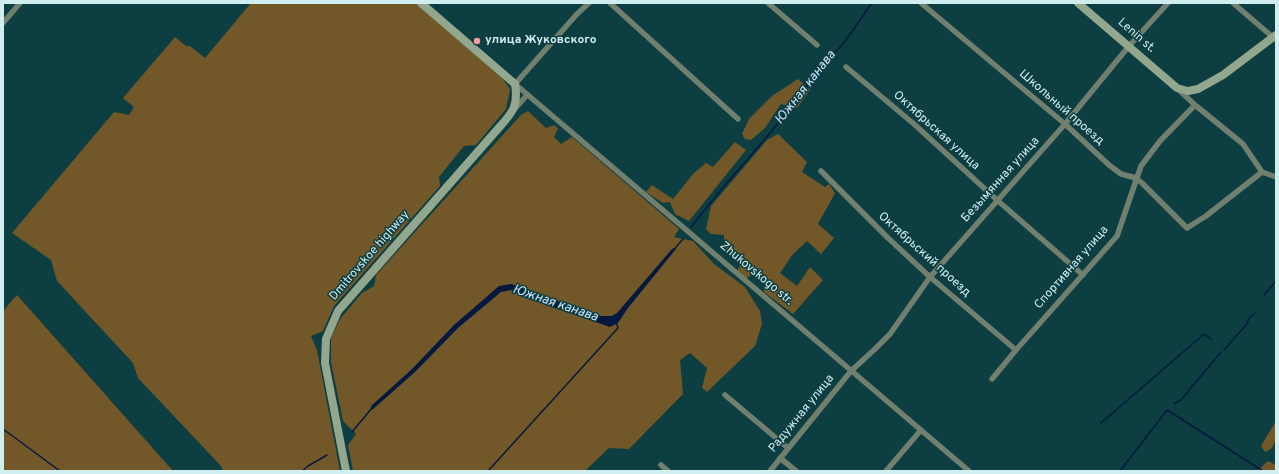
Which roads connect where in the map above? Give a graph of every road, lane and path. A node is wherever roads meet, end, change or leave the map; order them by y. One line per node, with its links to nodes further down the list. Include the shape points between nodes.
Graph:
1 (20, 3): 10 (street)
2 (421, 3): 15 (street)
3 (589, 3): 15 (street)
4 (610, 3): 20 (street)
5 (768, 3): 12 (street)
6 (921, 3): 21 (street, Школьный проезд)
7 (1078, 3): 13 (street, Lenin st.)
8 (1168, 3): 13 (street, Безымянная улица)
9 (1232, 3): 11 (street)
10 (3, 23)
11 (1275, 37): 16 (street, via 1223,75 1198,89 1188,91)
12 (817, 45)
13 (1129, 46): 16 (street, Lenin st.); 21 (street, Безымянная улица)
14 (846, 67): 26 (street, Октябрьская улица, via 914,124)
15 (515, 84): 17 (street); 19 (street)
16 (1177, 88): 18 (street)
17 (527, 95): 19 (street); 30 (street, Zhukovskogo str.)
18 (1195, 105): 23 (street, via 1243,144); 25 (street, Спортивная улица, via 1160,141 1141,166)
19 (513, 112): 37 (street, Dmitrovskoe highway, via 338,311 326,339 325,363)
20 (738, 119)
21 (1065, 124): 25 (street, Школьный проезд, via 1109,165 1121,174); 26 (street, Безымянная улица)
22 (821, 171): 28 (street, Октябрьский проезд)
23 (1262, 172): 24 (street); 25 (street, Школьный проезд, via 1187,228)
24 (1276, 177)
25 (1136, 178): 27 (street, Спортивная улица, via 1117,236)
26 (997, 200): 27 (street, Октябрьская улица); 28 (street, Безымянная улица)
27 (1083, 275): 29 (street, Спортивная улица)
28 (930, 276): 29 (street, Октябрьский проезд); 30 (street, Безымянная улица, via 890,334)
29 (1016, 350): 31 (street, Спортивная улица)
30 (851, 371): 33 (street, Zhukovskogo str.); 34 (street, Радужная улица)
31 (992, 379)
32 (725, 395): 34 (street)
33 (921, 430): 41 (street); 42 (street, Zhukovskogo str.)
34 (788, 448): 35 (street, Радужная улица)
35 (780, 458): 39 (street, Радужная улица); 40 (street)
36 (661, 465): 38 (street)
37 (346, 471)
38 (668, 471)
39 (770, 471)
40 (796, 471)
41 (886, 471)
42 (969, 471)

